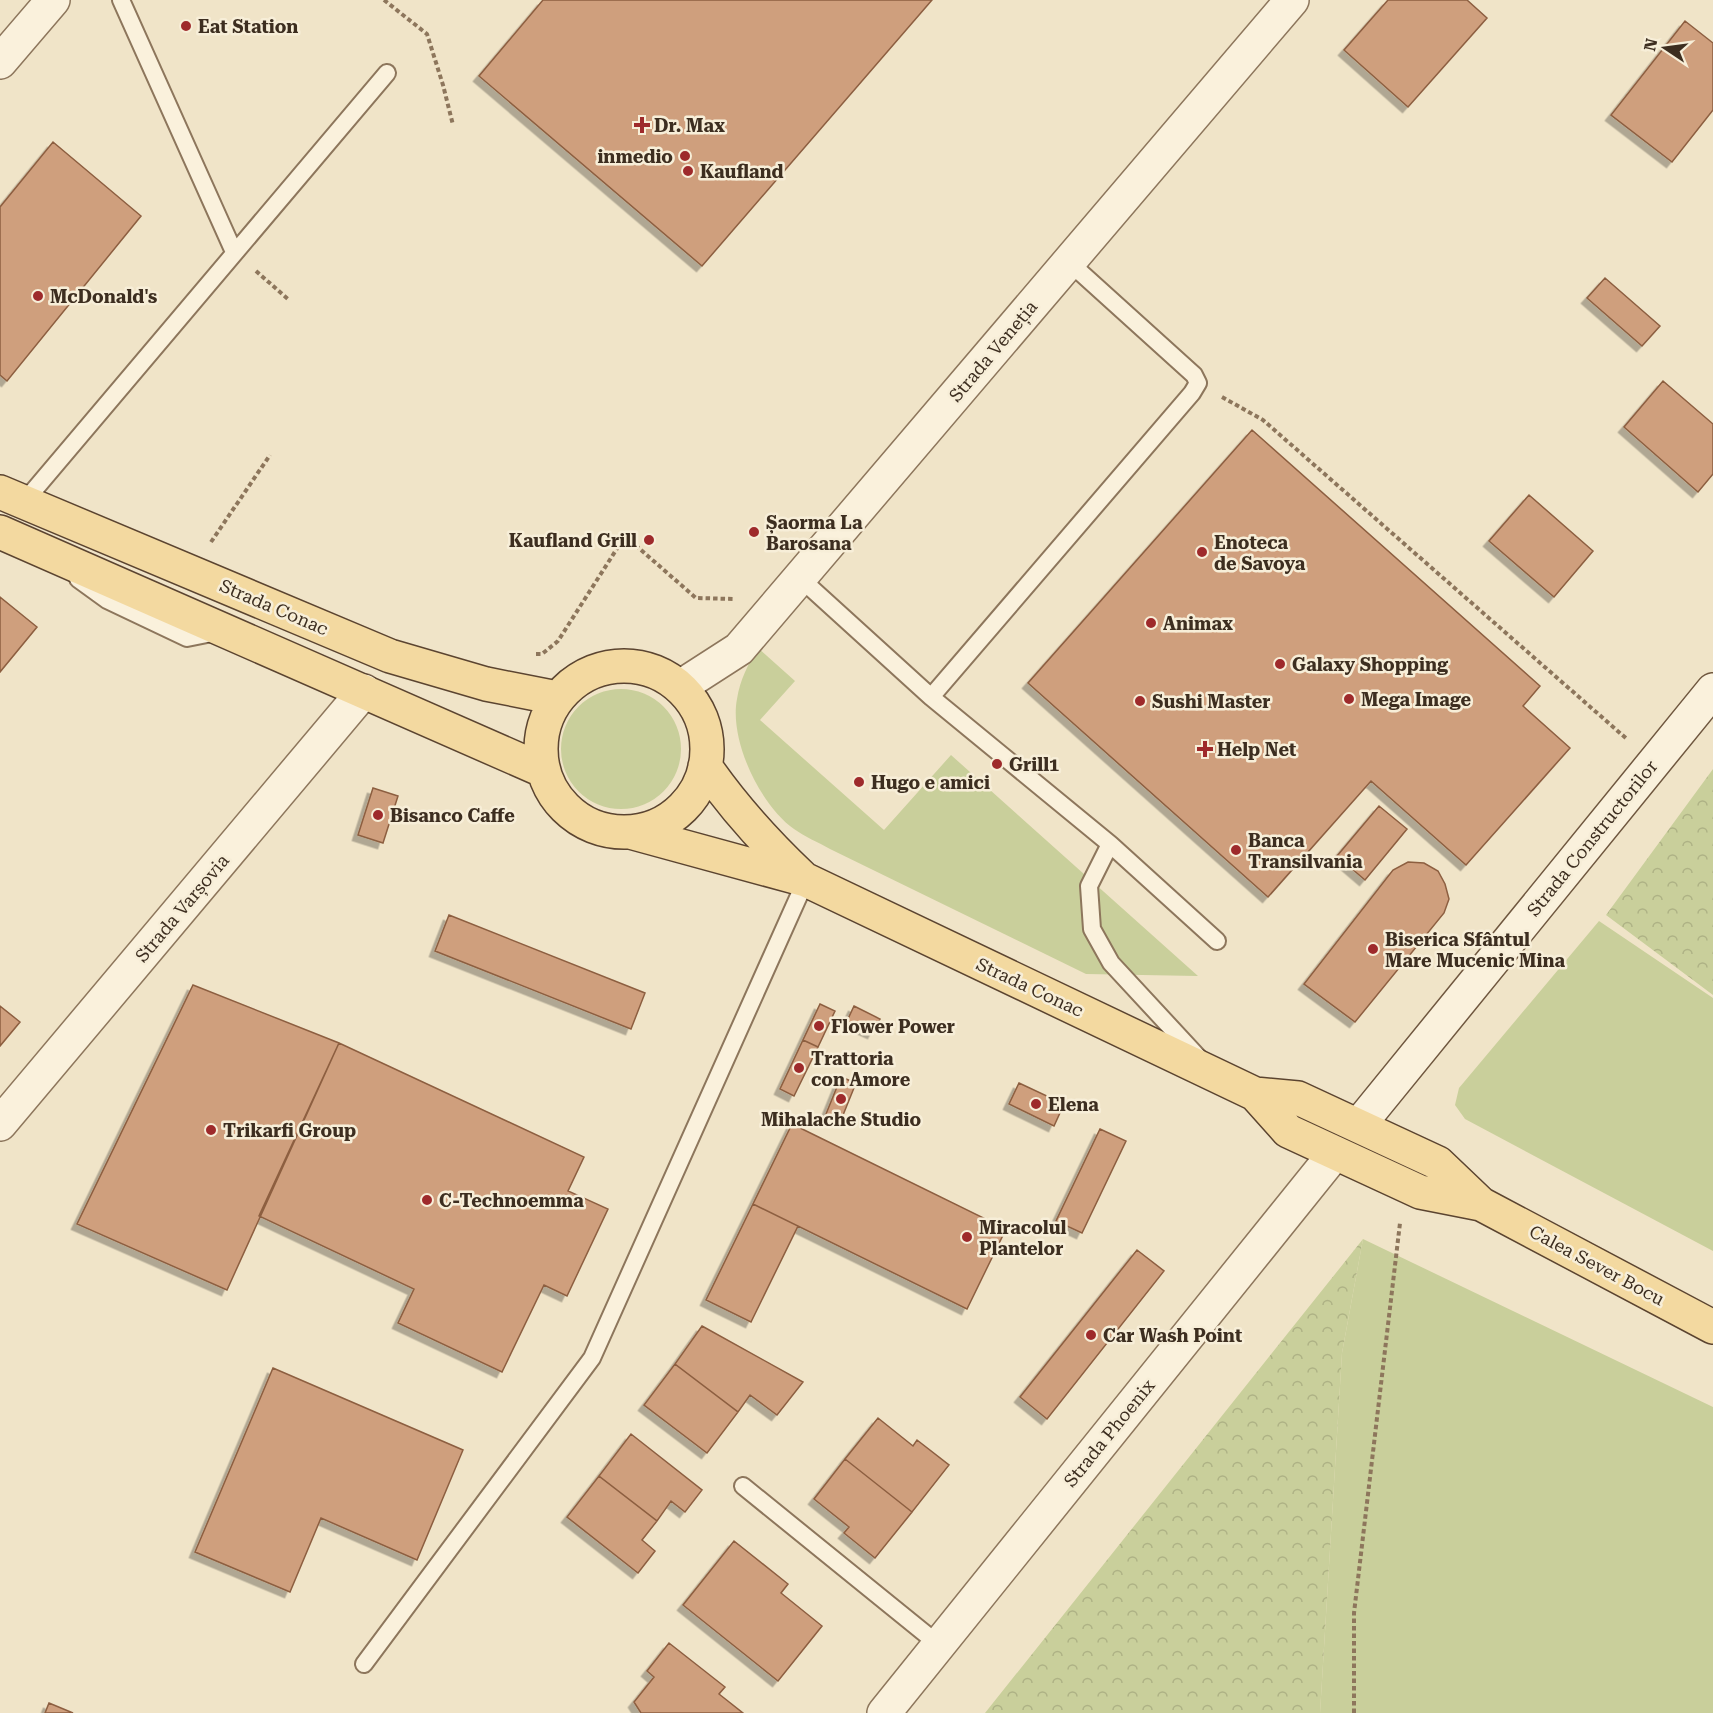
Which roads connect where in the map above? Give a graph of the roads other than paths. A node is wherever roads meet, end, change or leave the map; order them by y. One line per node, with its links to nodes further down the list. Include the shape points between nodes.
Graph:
1 (53, 0): 4 (street)
2 (121, 0): 6 (lane)
3 (1292, 0): 7 (street, Strada Veneția)
4 (0, 62)
5 (387, 73): 6 (lane)
6 (234, 252): 8 (lane)
7 (1069, 262): 10 (street, Strada Veneția); 14 (lane, via 1194,375 1198,383)
8 (12, 497): 15 (main road, Strada Conac, via 390,656 486,684)
9 (0, 532): 12 (main road)
10 (800, 578): 11 (street, Strada Veneția, via 739,649); 14 (lane)
11 (680, 687): 15 (main road, via 645,668 615,666 578,678); 16 (main road, via 694,703 703,723 707,744)
12 (364, 691): 17 (main road); 24 (street, Strada Varșovia)
13 (1711, 695): 25 (street, Strada Constructorilor)
14 (931, 697): 19 (lane)
15 (557, 698): 17 (main road, via 544,720)
16 (705, 766): 18 (main road, via 691,798 679,811 648,829); 20 (main road, Strada Conac, via 753,829)
17 (542, 770): 18 (main road, via 555,796 575,817 601,830)
18 (630, 832): 20 (main road, Strada Conac)
19 (1110, 844): 21 (lane); 22 (lane, via 1089,886 1092,928 1111,963)
20 (806, 880): 22 (main road, Strada Conac); 31 (lane, via 592,1358)
21 (1217, 941)
22 (1214, 1074): 23 (main road, Strada Conac)
23 (1255, 1094): 25 (main road, Strada Conac, via 1298,1098); 26 (main road, Strada Conac, via 1288,1131)
24 (0, 1124)
25 (1359, 1125): 27 (main road, Calea Sever Bocu, via 1438,1163)
26 (1335, 1153): 27 (main road, Calea Sever Bocu, via 1420,1192); 30 (street, Strada Phoenix)
27 (1481, 1204): 28 (main road, Calea Sever Bocu)
28 (1713, 1327)
29 (743, 1486): 30 (lane)
30 (938, 1644): 32 (street, Strada Phoenix)
31 (364, 1664)
32 (884, 1713)

